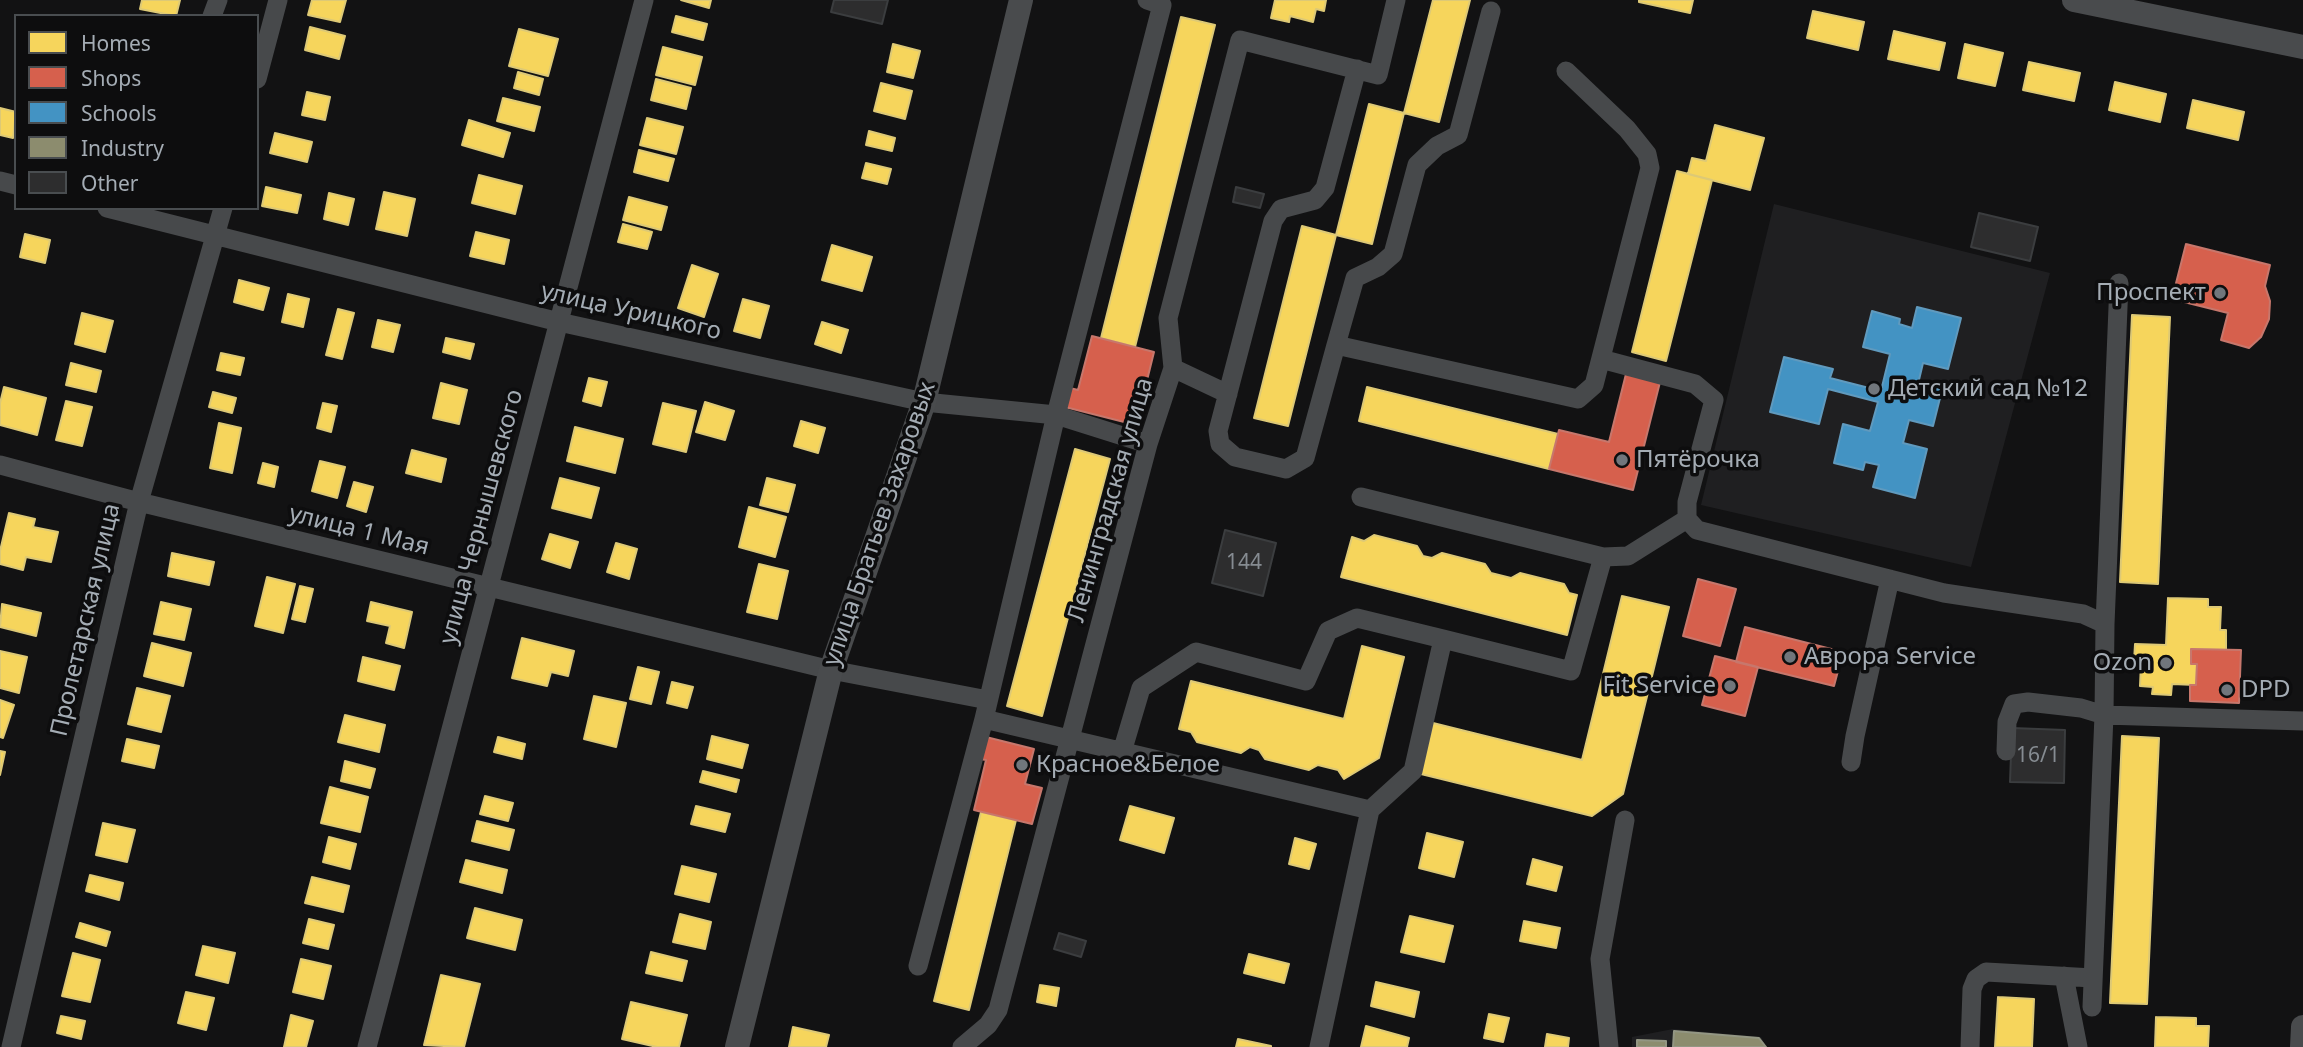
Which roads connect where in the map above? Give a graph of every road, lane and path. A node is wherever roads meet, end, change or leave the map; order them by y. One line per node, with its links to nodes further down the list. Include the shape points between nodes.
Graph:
1 (278, 0): 10 (street)
2 (644, 0): 17 (street, улица Чернышевского)
3 (1021, 0): 22 (main road, улица Братьев Захаровых)
4 (1147, 0): 23 (street, via 1162,5)
5 (1396, 0): 9 (street, Ленинградская улица, via 1378,75)
6 (2074, 0): 8 (main road)
7 (1491, 11): 18 (street, via 1458,135 1437,146 1417,165 1393,254 1355,278)
8 (2303, 47)
9 (1357, 69): 20 (street, Ленинградская улица, via 1240,40 1168,318); 21 (street, via 1325,188 1315,200 1281,209 1273,221)
10 (259, 71)
11 (1566, 71): 19 (street, via 1627,129 1647,154 1650,168)
12 (122, 210): 14 (street, улица Урицкого)
13 (222, 210): 15 (street, Пролетарская улица)
14 (159, 215): 15 (street, улица Урицкого)
15 (215, 236): 17 (street, улица Урицкого); 27 (street, Пролетарская улица)
16 (2119, 283): 32 (street)
17 (559, 322): 22 (street, улица Урицкого); 31 (street, улица Чернышевского)
18 (1336, 345): 19 (street, via 1578,399 1594,385); 21 (street, via 1305,458 1286,469 1235,457 1220,444)
19 (1601, 359): 28 (street, via 1695,384 1714,400 1687,502)
20 (1173, 368): 21 (street); 24 (street, Ленинградская улица)
21 (1228, 394)
22 (924, 402): 23 (street, улица Урицкого); 34 (main road, улица Братьев Захаровых)
23 (1056, 415): 24 (street, улица Урицкого); 35 (street)
24 (1148, 444): 38 (street, Ленинградская улица)
25 (0, 465): 27 (street, улица 1 Мая)
26 (1361, 496): 29 (street)
27 (139, 502): 31 (street, улица 1 Мая); 49 (street, Пролетарская улица)
28 (1687, 519): 29 (street, via 1628,556); 30 (street, via 1697,530)
29 (1603, 557): 33 (street, via 1571,671)
30 (1890, 579): 32 (street, via 1944,593 2083,614); 41 (street)
31 (489, 587): 34 (street, улица 1 Мая); 50 (street, улица Чернышевского)
32 (2105, 624): 36 (street)
33 (1443, 639): 40 (street, via 1357,618 1328,631 1306,681 1196,652 1142,688); 42 (street, via 1413,771)
34 (831, 670): 35 (street, улица 1 Мая); 51 (main road, улица Братьев Захаровых)
35 (986, 710): 38 (street, улица 1 Мая); 44 (street)
36 (2104, 715): 37 (street); 39 (street, via 2081,708 2014,704 2007,722); 46 (street)
37 (2303, 721)
38 (1071, 741): 40 (street, улица 1 Мая); 52 (street, Ленинградская улица, via 998,1010)
39 (2006, 751)
40 (1122, 752): 42 (street, улица 1 Мая)
41 (1852, 762)
42 (1370, 810): 53 (street)
43 (1625, 820): 54 (street, via 1600,959)
44 (918, 966)
45 (2064, 976): 46 (street); 55 (street, via 1986,971 1972,989); 56 (street)
46 (2094, 978): 47 (street)
47 (2092, 1007)
48 (2303, 1027): 57 (main road)
49 (11, 1047)
50 (368, 1047)
51 (737, 1047)
52 (962, 1047)
53 (1319, 1047)
54 (1609, 1047)
55 (1970, 1047)
56 (2078, 1047)
57 (2302, 1047)

